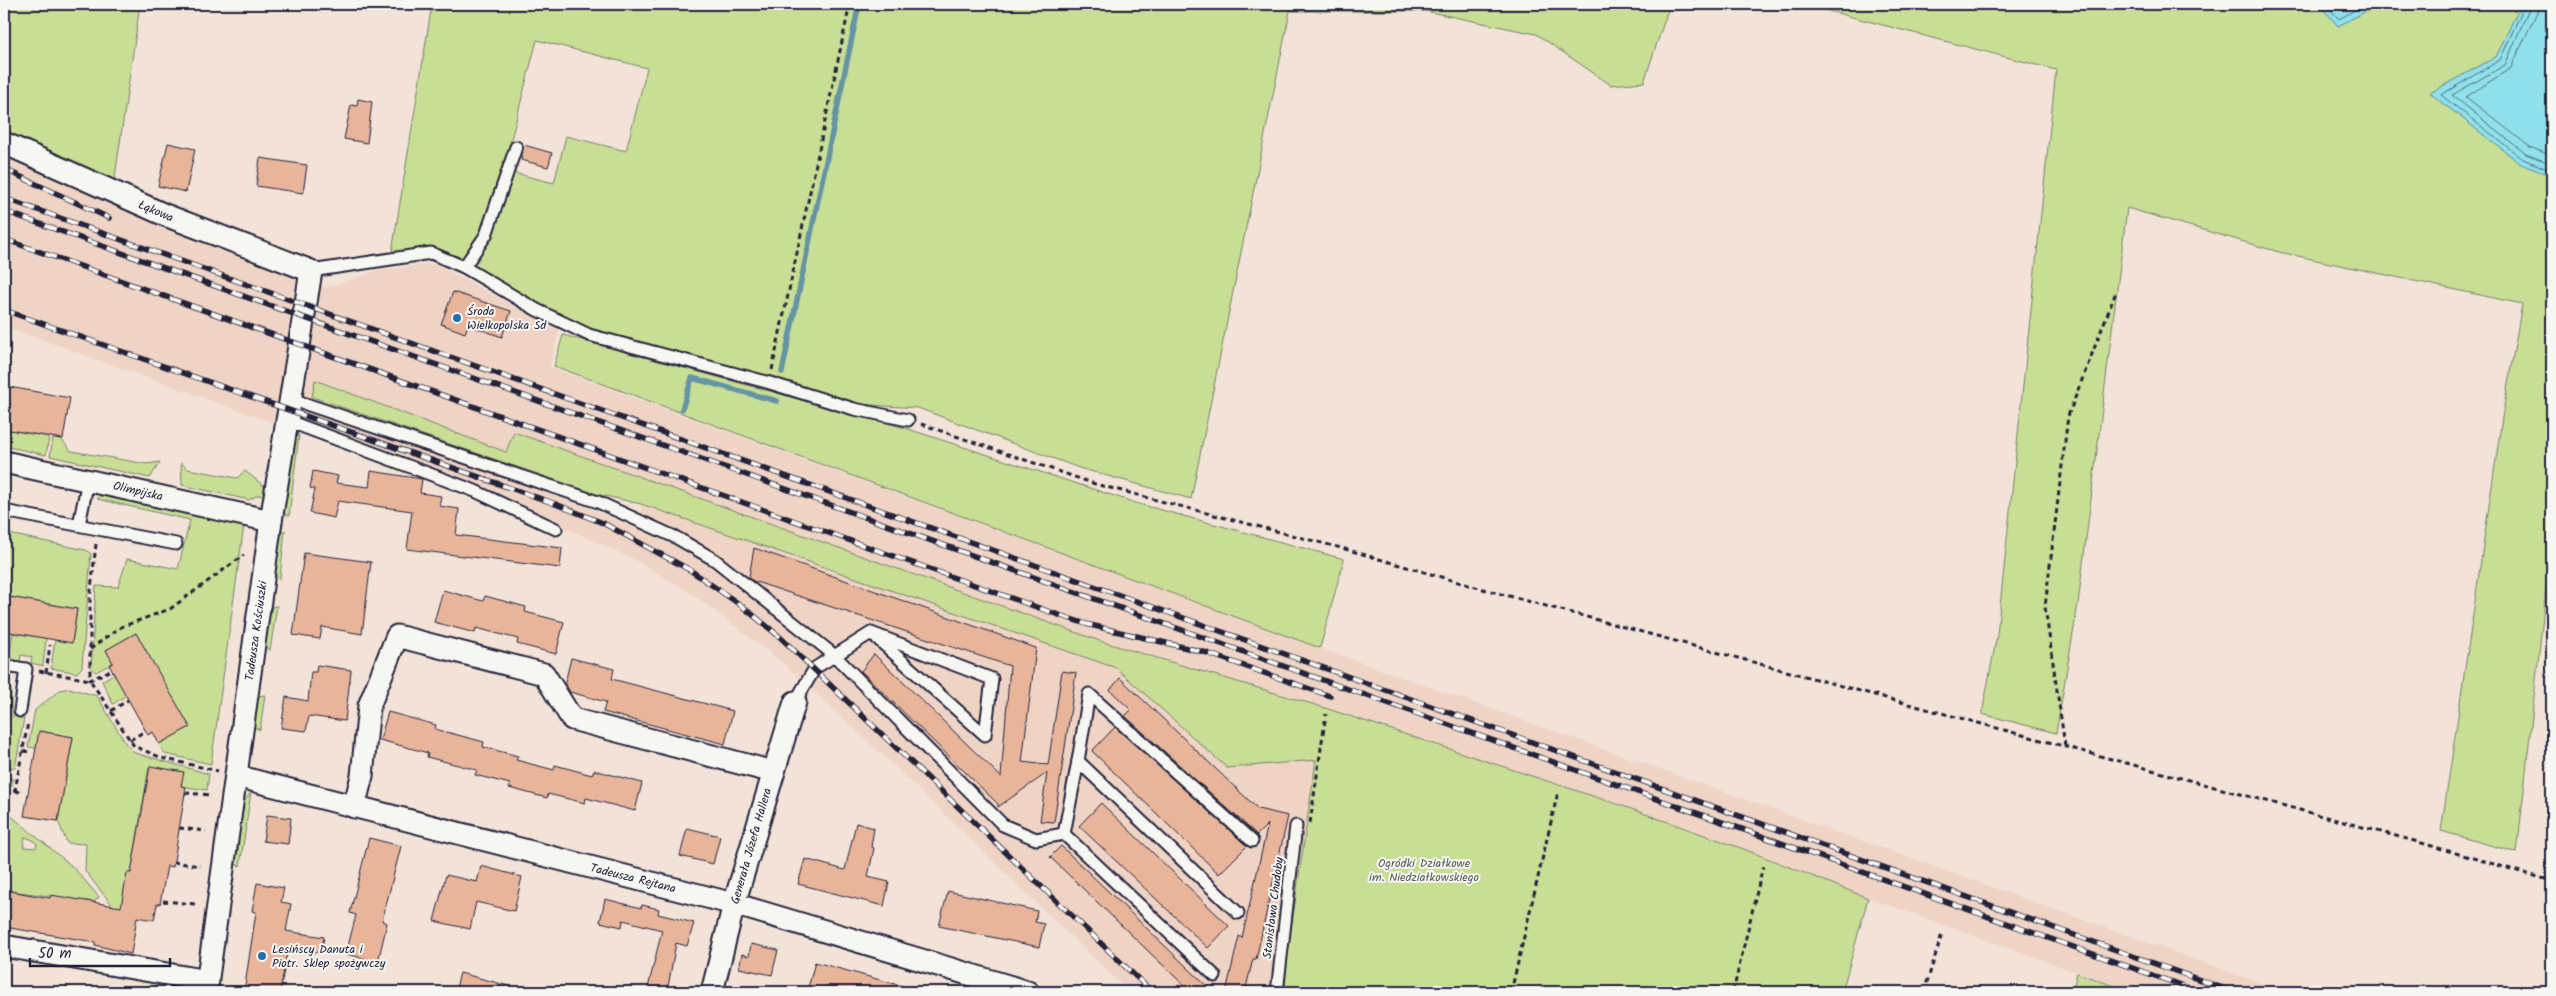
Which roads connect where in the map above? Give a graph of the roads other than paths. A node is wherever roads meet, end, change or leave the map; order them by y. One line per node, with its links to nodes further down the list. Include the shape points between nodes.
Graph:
1 (4, 143): 4 (street, Łąkowa, via 164,215)
2 (516, 147): 3 (lane, via 486,235)
3 (464, 267): 4 (lane, via 432,253); 6 (lane, via 537,310 589,335 854,409)
4 (311, 271): 5 (street, Tadeusza Kościuszki)
5 (291, 399): 7 (street, Tadeusza Kościuszki); 16 (lane, via 598,502 677,538 715,560)
6 (908, 420)
7 (288, 421): 11 (street, Tadeusza Kościuszki); 13 (lane, via 475,491)
8 (4, 462): 9 (street, Olimpijska)
9 (88, 480): 11 (street, Olimpijska); 12 (lane)
10 (4, 510): 12 (lane)
11 (271, 521): 22 (street, Tadeusza Kościuszki)
12 (79, 525): 14 (lane)
13 (556, 529)
14 (176, 544)
15 (871, 633): 15 (lane, via 892,652 986,735 992,679); 16 (lane)
16 (834, 655): 18 (lane, via 814,668); 25 (lane, via 1003,825 1036,839)
17 (4, 666): 19 (lane, via 26,669)
18 (795, 702): 21 (street, Generała Józefa Hallera)
19 (20, 711)
20 (1078, 762): 25 (lane); 26 (lane, via 1089,694); 28 (lane)
21 (773, 772): 23 (street, via 572,719 544,674 397,636 369,706 362,776); 27 (street, Generała Józefa Hallera)
22 (236, 776): 23 (street, Tadeusza Rejtana); 31 (street, Tadeusza Kościuszki)
23 (354, 806): 27 (street, Tadeusza Rejtana)
24 (1296, 826): 34 (lane, Stanisława Chudoby)
25 (1064, 834): 30 (lane)
26 (1252, 842)
27 (734, 904): 32 (street, Generała Józefa Hallera); 33 (street, Tadeusza Rejtana)
28 (1238, 913)
29 (4, 946): 31 (street)
30 (1215, 976)
31 (207, 987)
32 (712, 992)
33 (1028, 992)
34 (1277, 992)

